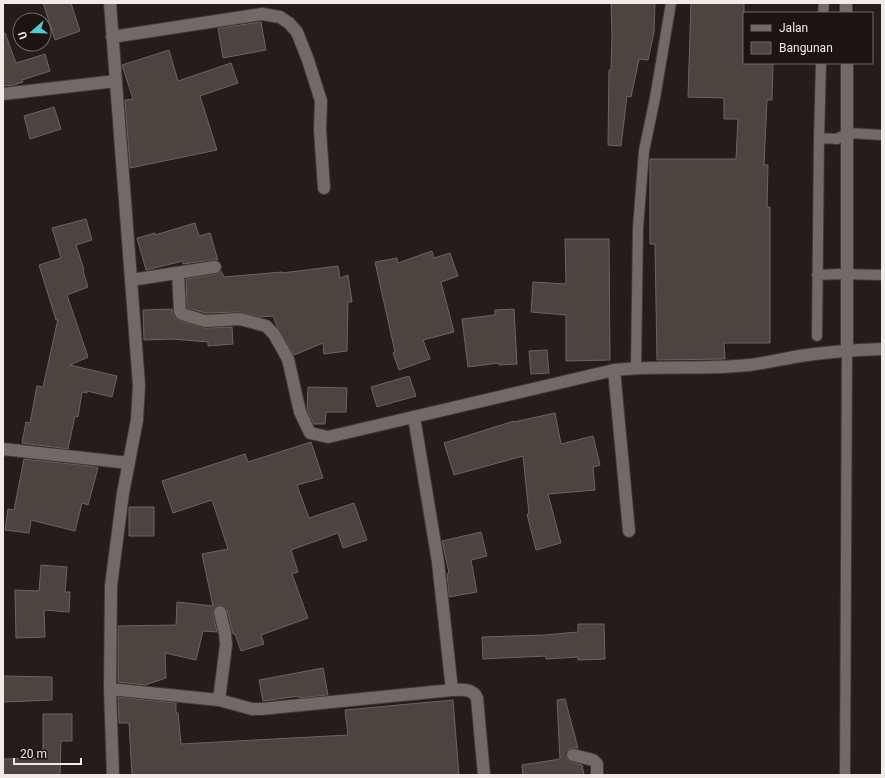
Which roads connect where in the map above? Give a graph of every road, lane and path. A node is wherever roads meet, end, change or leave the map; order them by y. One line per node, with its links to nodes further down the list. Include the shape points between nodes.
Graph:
1 (110, 3): 3 (street)
2 (671, 3): 21 (lane, via 644,151 638,228)
3 (112, 37): 6 (street); 11 (street, via 262,14 280,17 289,23 296,32 308,60 321,101)
4 (822, 64): 10 (lane)
5 (847, 64): 8 (street)
6 (116, 82): 7 (street); 17 (street)
7 (3, 94)
8 (848, 133): 9 (lane); 10 (lane, via 837,139); 14 (street)
9 (882, 135)
10 (819, 138): 15 (lane)
11 (324, 188)
12 (215, 267): 13 (street)
13 (178, 273): 17 (street); 23 (street, via 182,314 205,321 240,319 266,326 274,334 288,358 300,412 310,433 328,437)
14 (848, 274): 15 (lane); 16 (lane); 20 (street)
15 (817, 275): 18 (lane)
16 (882, 275)
17 (131, 280): 25 (street, via 139,385 137,420)
18 (817, 336)
19 (882, 349): 20 (street)
20 (848, 351): 21 (street, via 748,365); 35 (lane)
21 (636, 368): 22 (street)
22 (614, 370): 23 (street); 26 (street)
23 (414, 417): 29 (street, via 438,562)
24 (3, 449): 25 (street)
25 (129, 463): 28 (street, via 111,586)
26 (629, 531)
27 (220, 612): 30 (street, via 226,645)
28 (110, 689): 30 (street); 32 (street)
29 (452, 690): 30 (street, via 261,709); 33 (street, via 476,694)
30 (219, 700)
31 (573, 755): 34 (street, via 593,760 597,764)
32 (113, 775)
33 (484, 775)
34 (597, 775)
35 (845, 775)

